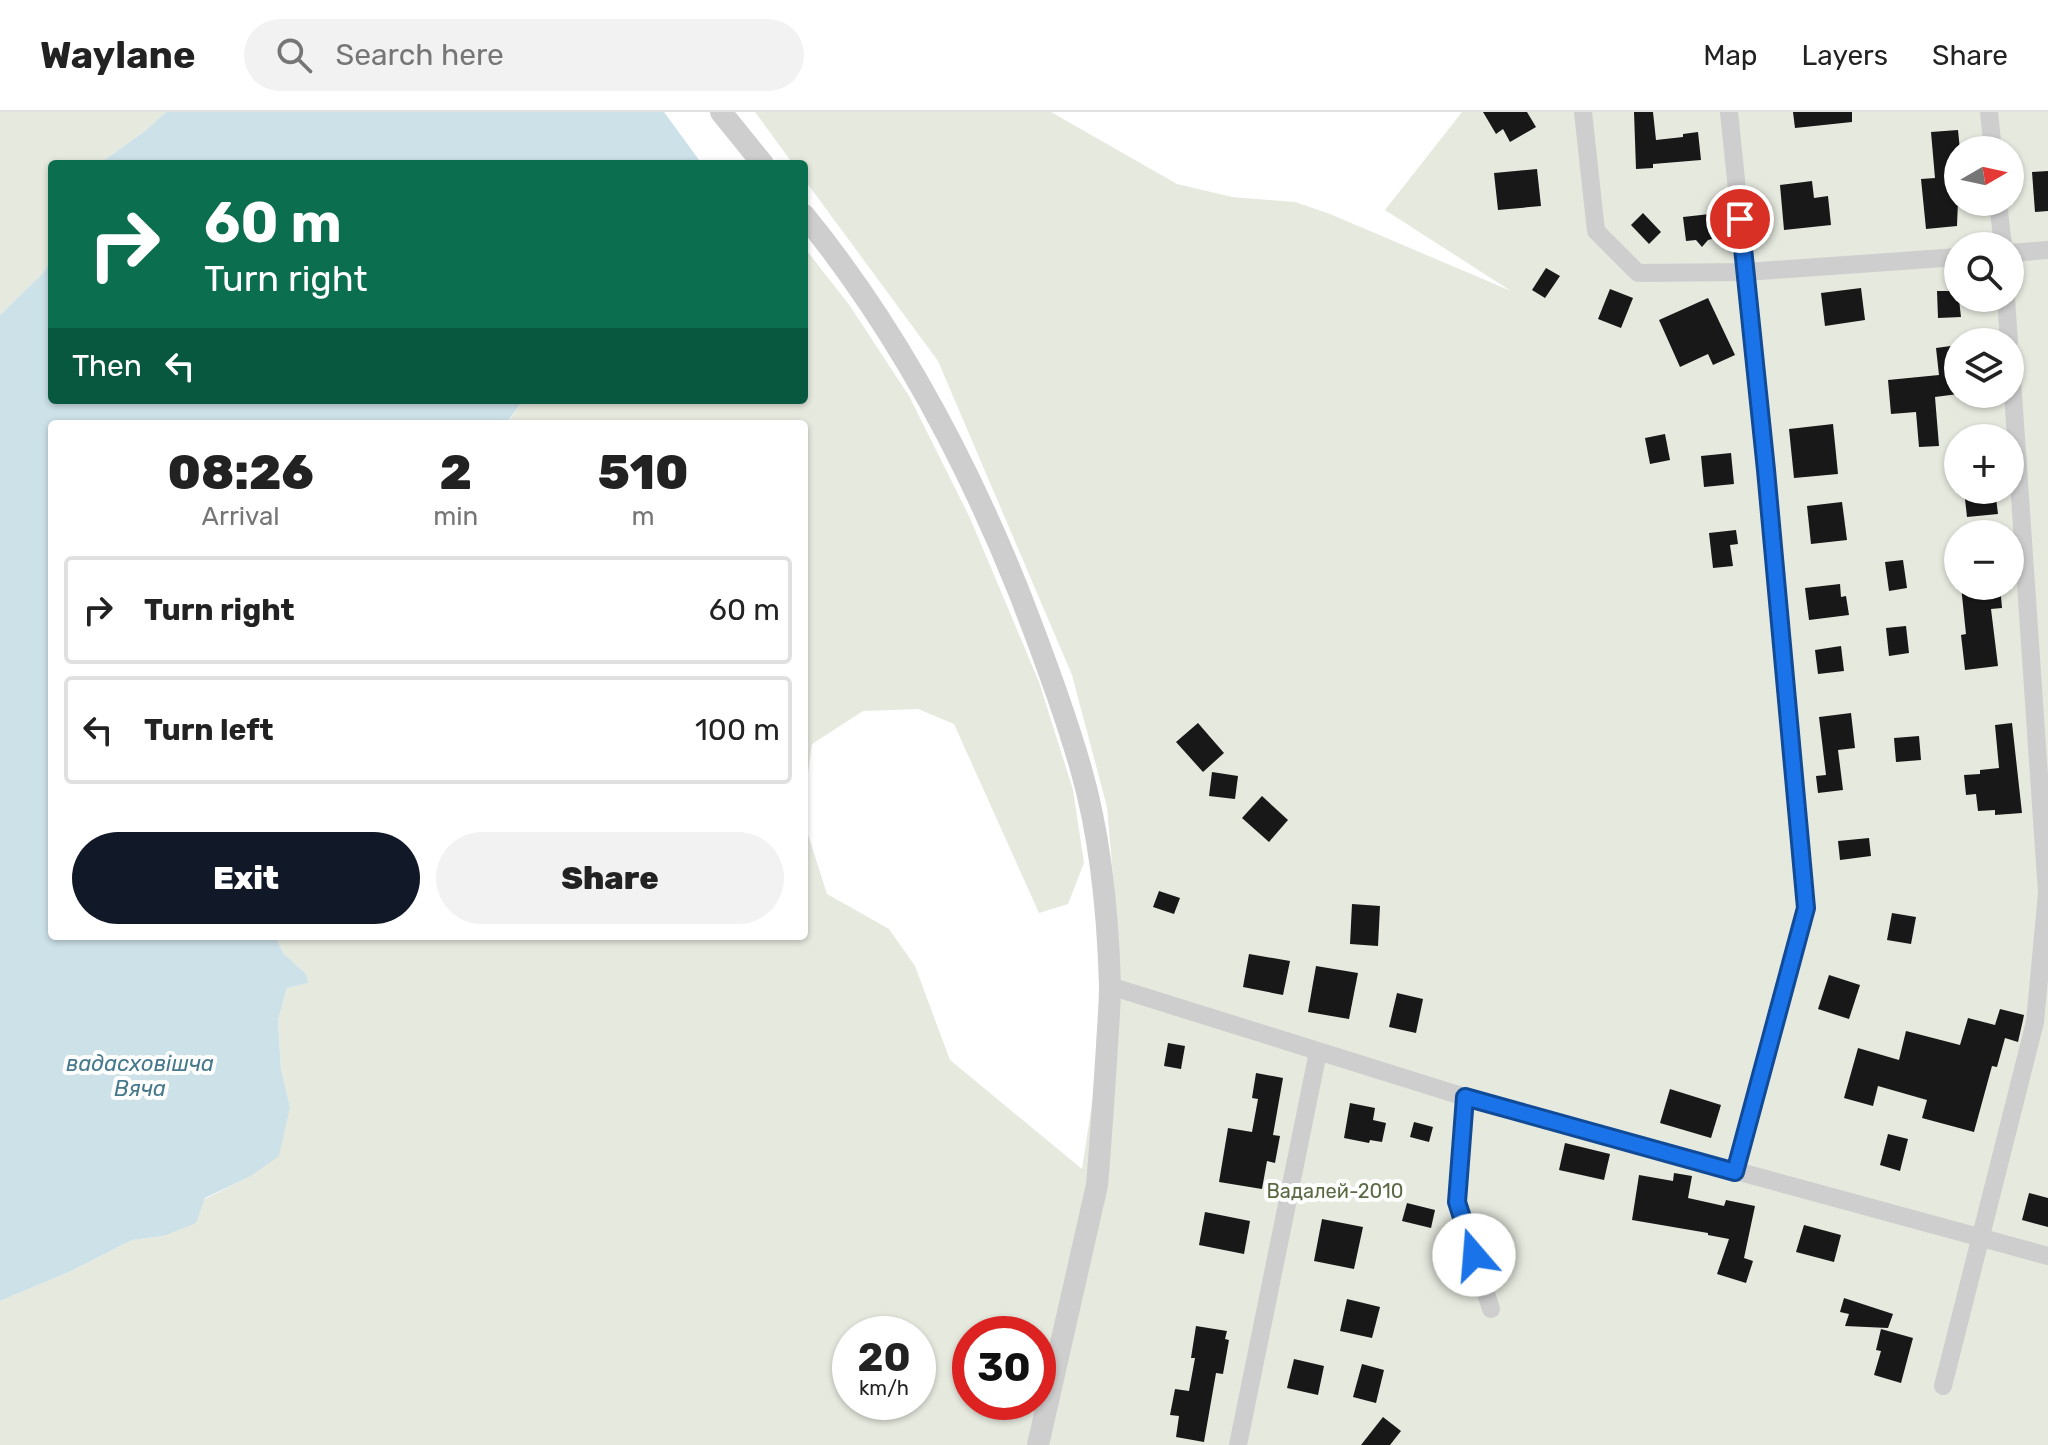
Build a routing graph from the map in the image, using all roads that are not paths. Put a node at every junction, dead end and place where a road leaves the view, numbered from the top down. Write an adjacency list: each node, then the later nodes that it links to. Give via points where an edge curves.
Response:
1 (721, 112): 6 (street)
2 (1583, 112): 11 (street, via 1596,231 1638,273)
3 (1729, 112): 11 (street)
4 (1989, 112): 5 (street)
5 (1992, 136)
6 (760, 160)
7 (808, 220): 13 (street, via 922,385 998,542 1054,681 1082,773 1097,852)
8 (2048, 250): 9 (street)
9 (2024, 252)
10 (1944, 258): 11 (street)
11 (1746, 272): 16 (street, via 1806,908)
12 (2014, 408): 17 (street, via 2047,893 2035,1022)
13 (1110, 986): 14 (street); 22 (street, via 1097,1185)
14 (1318, 1052): 15 (street); 21 (street)
15 (1465, 1097): 16 (street); 19 (street, via 1457,1202)
16 (1735, 1172): 17 (street)
17 (1979, 1237): 18 (street); 20 (street)
18 (2048, 1256)
19 (1491, 1309)
20 (1943, 1386)
21 (1243, 1443)
22 (1038, 1445)

